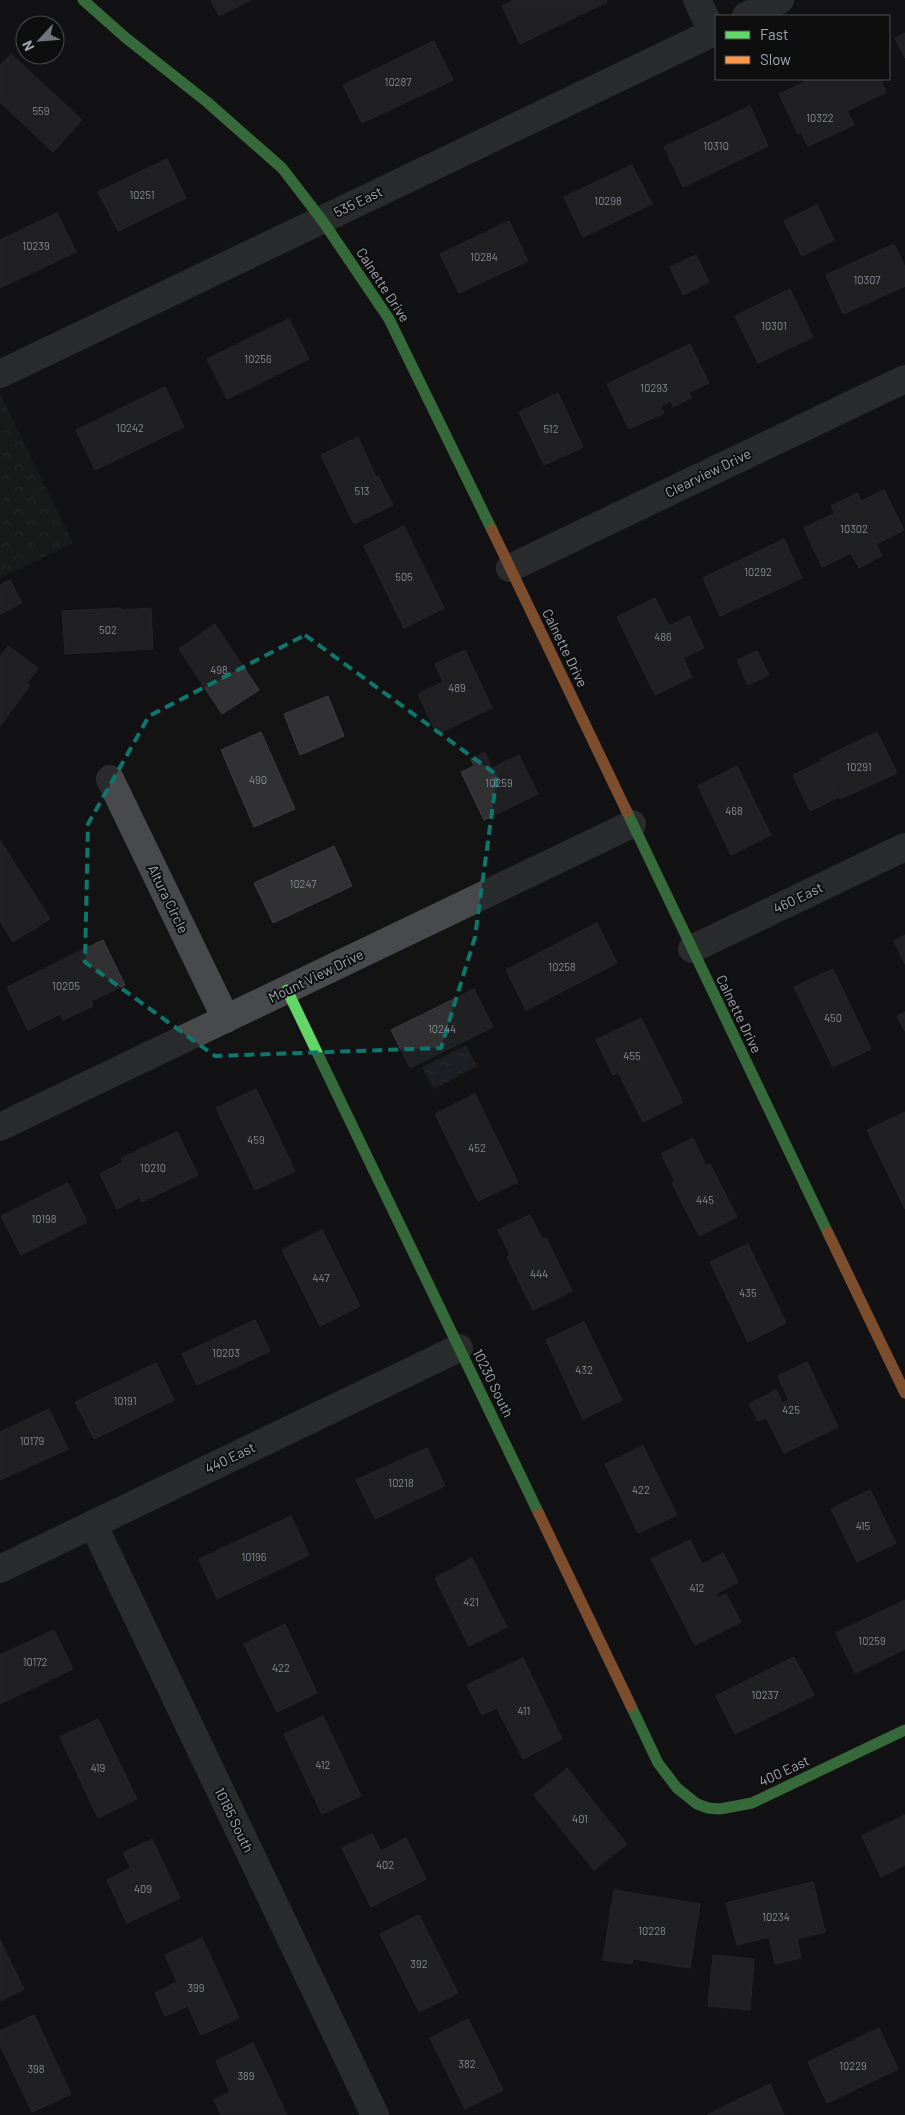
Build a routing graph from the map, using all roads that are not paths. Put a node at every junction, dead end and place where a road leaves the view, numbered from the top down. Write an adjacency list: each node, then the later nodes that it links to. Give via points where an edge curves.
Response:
1 (83, 0): 6 (street, Calnette Drive, via 282,168)
2 (697, 0): 5 (street)
3 (780, 0): 4 (street)
4 (748, 15)
5 (714, 32): 6 (street, 535 East)
6 (322, 220): 7 (street, 535 East); 9 (street, Calnette Drive, via 389,319)
7 (0, 374)
8 (905, 379): 9 (street, Clearview Drive)
9 (510, 568): 11 (street, Calnette Drive)
10 (110, 779): 15 (street, Altura Circle)
11 (632, 824): 13 (street, Calnette Drive); 14 (street, Mount View Drive)
12 (905, 847): 13 (street, 460 East)
13 (692, 949): 18 (street, Calnette Drive)
14 (287, 990): 15 (street, Mount View Drive); 17 (street, 10230 South)
15 (226, 1019): 16 (street, Mount View Drive)
16 (0, 1127)
17 (459, 1348): 19 (street, 440 East); 22 (street, 10230 South, via 658,1763)
18 (905, 1394)
19 (93, 1524): 20 (street, 440 East); 23 (street, 10185 South)
20 (0, 1569)
21 (905, 1730): 22 (street, 400 East, via 737,1808 704,1807)
22 (675, 1788)
23 (375, 2115)

